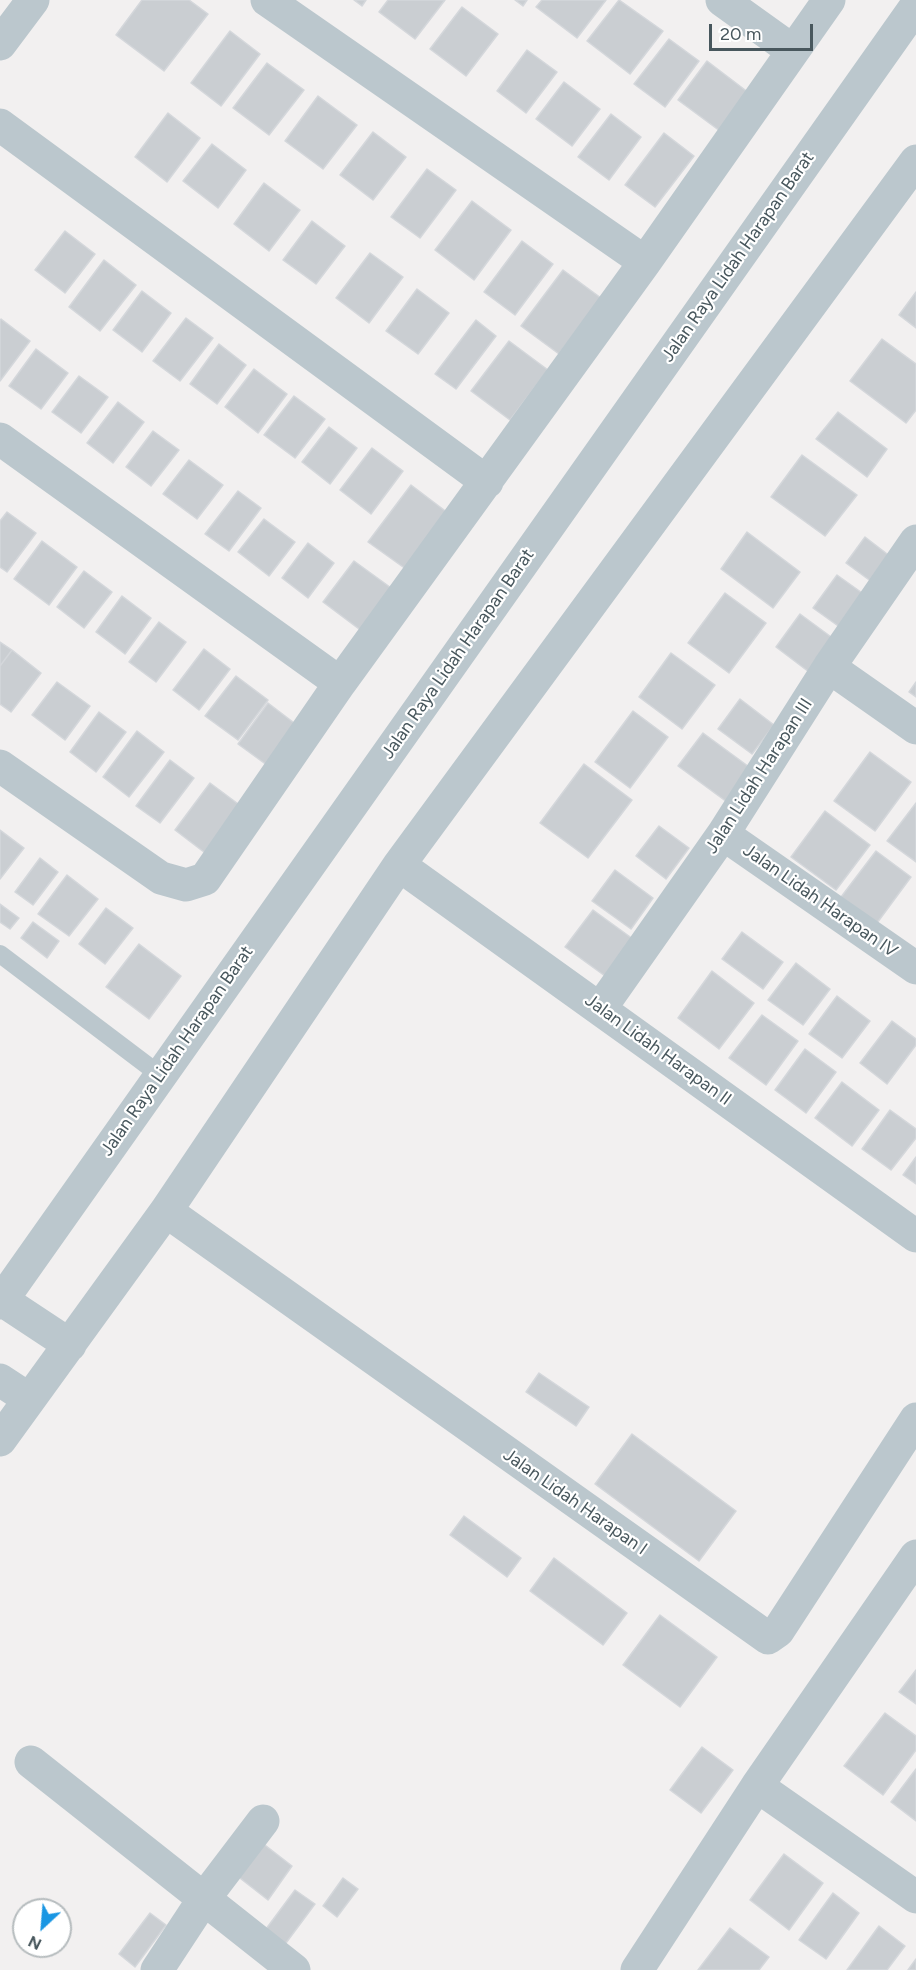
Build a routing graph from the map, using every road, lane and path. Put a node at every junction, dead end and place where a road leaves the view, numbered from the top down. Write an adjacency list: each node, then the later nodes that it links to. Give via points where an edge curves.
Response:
1 (33, 0): 6 (street)
2 (267, 0): 10 (street)
3 (722, 0): 7 (street)
4 (829, 0): 7 (street)
5 (916, 6): 23 (street, Jalan Raya Lidah Harapan Barat)
6 (0, 44)
7 (793, 51): 10 (street)
8 (0, 125): 12 (street)
9 (916, 161): 19 (street)
10 (645, 262): 12 (street)
11 (0, 439): 15 (street)
12 (487, 482): 15 (street)
13 (916, 541): 14 (street, Jalan Lidah Harapan III)
14 (829, 667): 16 (street); 18 (street, Jalan Lidah Harapan III)
15 (340, 683): 17 (street, via 205,879 186,885 161,878)
16 (916, 728)
17 (0, 766)
18 (723, 834): 21 (street, Jalan Lidah Harapan IV); 22 (street, Jalan Lidah Harapan III)
19 (399, 865): 22 (street, Jalan Lidah Harapan II); 24 (street)
20 (0, 954): 23 (lane)
21 (916, 968)
22 (600, 1009): 25 (street, Jalan Lidah Harapan II)
23 (160, 1076): 26 (street, Jalan Raya Lidah Harapan Barat)
24 (166, 1211): 27 (street); 30 (street, Jalan Lidah Harapan I, via 768,1638 778,1631)
25 (916, 1236)
26 (1, 1301): 27 (street)
27 (70, 1345): 29 (street)
28 (0, 1380): 29 (street)
29 (29, 1399): 31 (street)
30 (916, 1419)
31 (0, 1440)
32 (913, 1565): 34 (street)
33 (31, 1762): 37 (street)
34 (757, 1786): 36 (street); 40 (street)
35 (263, 1821): 37 (street)
36 (916, 1898)
37 (203, 1900): 38 (street); 39 (street)
38 (157, 1970)
39 (294, 1970)
40 (637, 1970)

